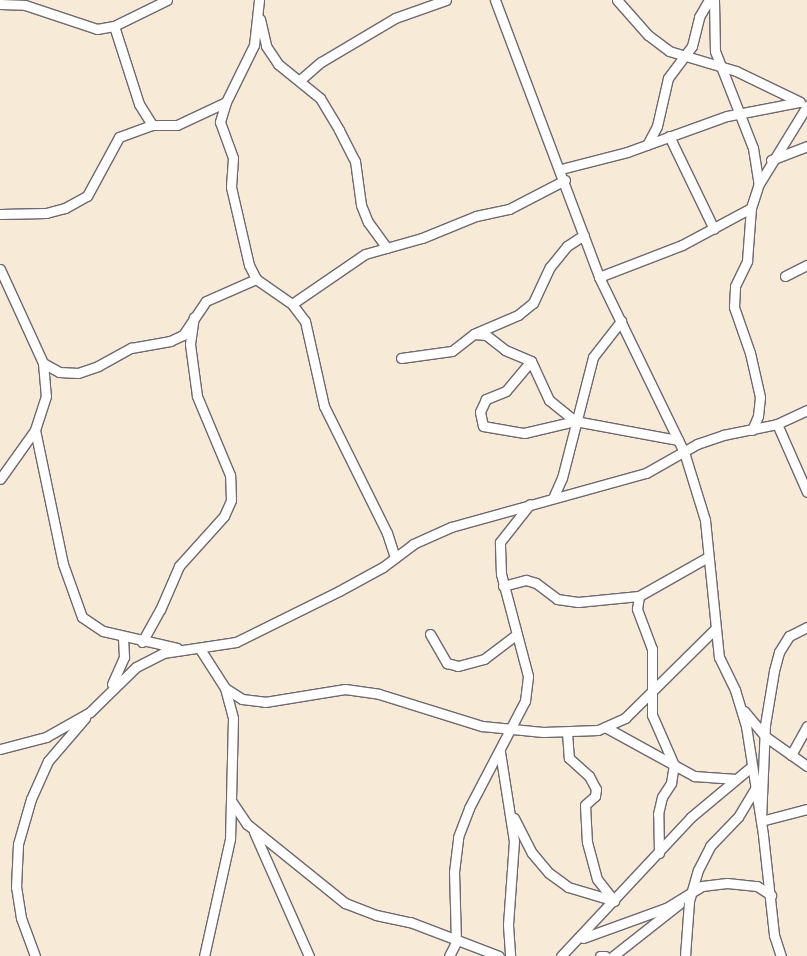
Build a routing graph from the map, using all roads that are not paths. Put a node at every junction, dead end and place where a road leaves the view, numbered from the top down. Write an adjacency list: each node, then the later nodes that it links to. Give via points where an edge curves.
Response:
1 (167, 0): 10 (street)
2 (259, 0): 9 (street)
3 (446, 0): 13 (street, via 395,18 321,62)
4 (495, 0): 22 (street)
5 (617, 0): 11 (street, via 648,35 669,51)
6 (709, 0): 11 (street)
7 (714, 0): 12 (street, via 715,51)
8 (0, 4): 10 (street, via 25,5 97,29)
9 (259, 14): 13 (street, via 266,46 278,64); 14 (street, via 254,45)
10 (114, 26): 17 (street, via 139,104)
11 (686, 56): 12 (street); 19 (street, via 668,78 657,126)
12 (719, 66): 15 (street, via 764,83); 16 (street)
13 (300, 80): 29 (street, via 320,98 339,130 355,161 361,205 368,222)
14 (226, 102): 17 (street, via 177,125); 34 (street, via 220,122 232,158 232,187 249,265)
15 (805, 105): 16 (street); 21 (street)
16 (740, 113): 18 (street); 24 (street, via 753,148)
17 (152, 124): 26 (street, via 120,137 87,196 46,213)
18 (669, 136): 19 (street); 27 (street)
19 (647, 145): 22 (street)
20 (807, 146): 21 (street)
21 (771, 160): 24 (street)
22 (561, 169): 23 (street)
23 (565, 180): 28 (street); 29 (street, via 509,209 476,216)
24 (759, 184): 25 (street)
25 (751, 208): 27 (street); 46 (street, via 747,261 735,286 734,308 750,353 760,397 758,416)
26 (0, 214)
27 (714, 230): 33 (street)
28 (584, 235): 33 (street); 38 (street, via 567,246 550,267 533,303 518,315)
29 (387, 248): 35 (street, via 342,267)
30 (807, 265): 32 (street)
31 (0, 269): 41 (street)
32 (785, 276)
33 (599, 277): 37 (street)
34 (256, 279): 35 (street); 36 (street, via 206,301)
35 (292, 304): 54 (street, via 305,321 324,406 387,533)
36 (194, 316): 41 (street, via 183,335 170,342 131,348 91,368 59,372); 62 (street, via 190,344 197,396 230,475 231,500 224,516 179,566 160,610)
37 (620, 321): 43 (street, via 593,357); 47 (street)
38 (474, 334): 39 (street, via 452,351); 40 (street, via 486,335 506,350)
39 (401, 358)
40 (531, 361): 43 (street, via 549,400); 43 (street, via 506,391 486,399 480,412 483,426 524,433)
41 (42, 363): 45 (street, via 46,396)
42 (807, 410): 44 (street)
43 (575, 421): 47 (street); 51 (street, via 562,478)
44 (777, 424): 46 (street); 50 (street)
45 (35, 430): 49 (street); 61 (street, via 39,464 73,596 82,617 103,631)
46 (752, 430): 48 (street, via 723,435)
47 (678, 440): 48 (street)
48 (684, 452): 51 (street, via 646,473); 53 (street, via 705,520)
49 (0, 480)
50 (807, 492)
51 (554, 498): 52 (street)
52 (530, 504): 54 (street, via 451,527 414,544); 55 (street, via 500,542)
53 (708, 557): 56 (street); 58 (street)
54 (395, 558): 64 (street, via 236,642)
55 (503, 586): 56 (street, via 526,580 536,582 557,599 578,602); 60 (street)
56 (639, 596): 67 (street, via 639,624 652,649 654,667)
57 (807, 627): 74 (street, via 789,636 779,652)
58 (715, 629): 67 (street); 68 (street, via 719,657)
59 (430, 634): 60 (street, via 447,663 458,666 484,659)
60 (517, 634): 72 (street, via 528,676 525,701)
61 (123, 637): 62 (street); 66 (street, via 124,657)
62 (142, 642): 63 (street)
63 (187, 649): 64 (street); 66 (street, via 163,652 136,667)
64 (200, 649): 65 (street)
65 (225, 688): 72 (street, via 242,699 265,702 345,689 379,694 447,717); 83 (street, via 233,718)
66 (109, 690): 69 (street)
67 (650, 690): 71 (street, via 625,718); 78 (street, via 652,715)
68 (740, 706): 74 (street); 80 (street)
69 (90, 712): 75 (street, via 46,737); 95 (street, via 48,761 31,799 18,844 17,895 21,918)
70 (807, 726): 77 (street)
71 (605, 727): 73 (street); 78 (street, via 628,742 649,748)
72 (512, 729): 73 (street); 76 (street)
73 (567, 732): 91 (street, via 569,758 589,776 596,789 595,796 585,806 587,842 597,879)
74 (766, 737): 77 (street); 86 (street)
75 (0, 749)
76 (500, 752): 85 (street, via 502,786); 93 (street, via 469,808 458,837 454,872)
77 (791, 755): 79 (street)
78 (674, 765): 81 (street, via 694,776); 88 (street, via 671,783 662,797 658,814)
79 (807, 766)
80 (751, 767): 81 (street); 82 (street)
81 (736, 779): 88 (street, via 691,818)
82 (755, 789): 86 (street); 89 (street, via 738,817 710,846)
83 (232, 802): 87 (street); 94 (street, via 230,840)
84 (807, 809): 86 (street)
85 (512, 815): 91 (street, via 532,853 549,873 568,887); 100 (street)
86 (761, 821): 90 (street)
87 (253, 829): 93 (street, via 345,903 376,916 410,922); 97 (street)
88 (659, 853): 91 (street)
89 (692, 892): 90 (street, via 702,886 727,883 756,886); 92 (street, via 666,908); 104 (street, via 640,938); 105 (street)
90 (771, 895): 106 (street, via 774,935)
91 (614, 901): 92 (street)
92 (580, 939): 101 (street)
93 (456, 942): 98 (street); 99 (street)
94 (204, 952): 96 (street)
95 (35, 956)
96 (199, 956)
97 (309, 956)
98 (449, 956)
99 (499, 956)
100 (510, 956)
101 (562, 956)
102 (600, 956): 103 (street)
103 (605, 956)
104 (613, 956)
105 (685, 956)
106 (781, 956)

